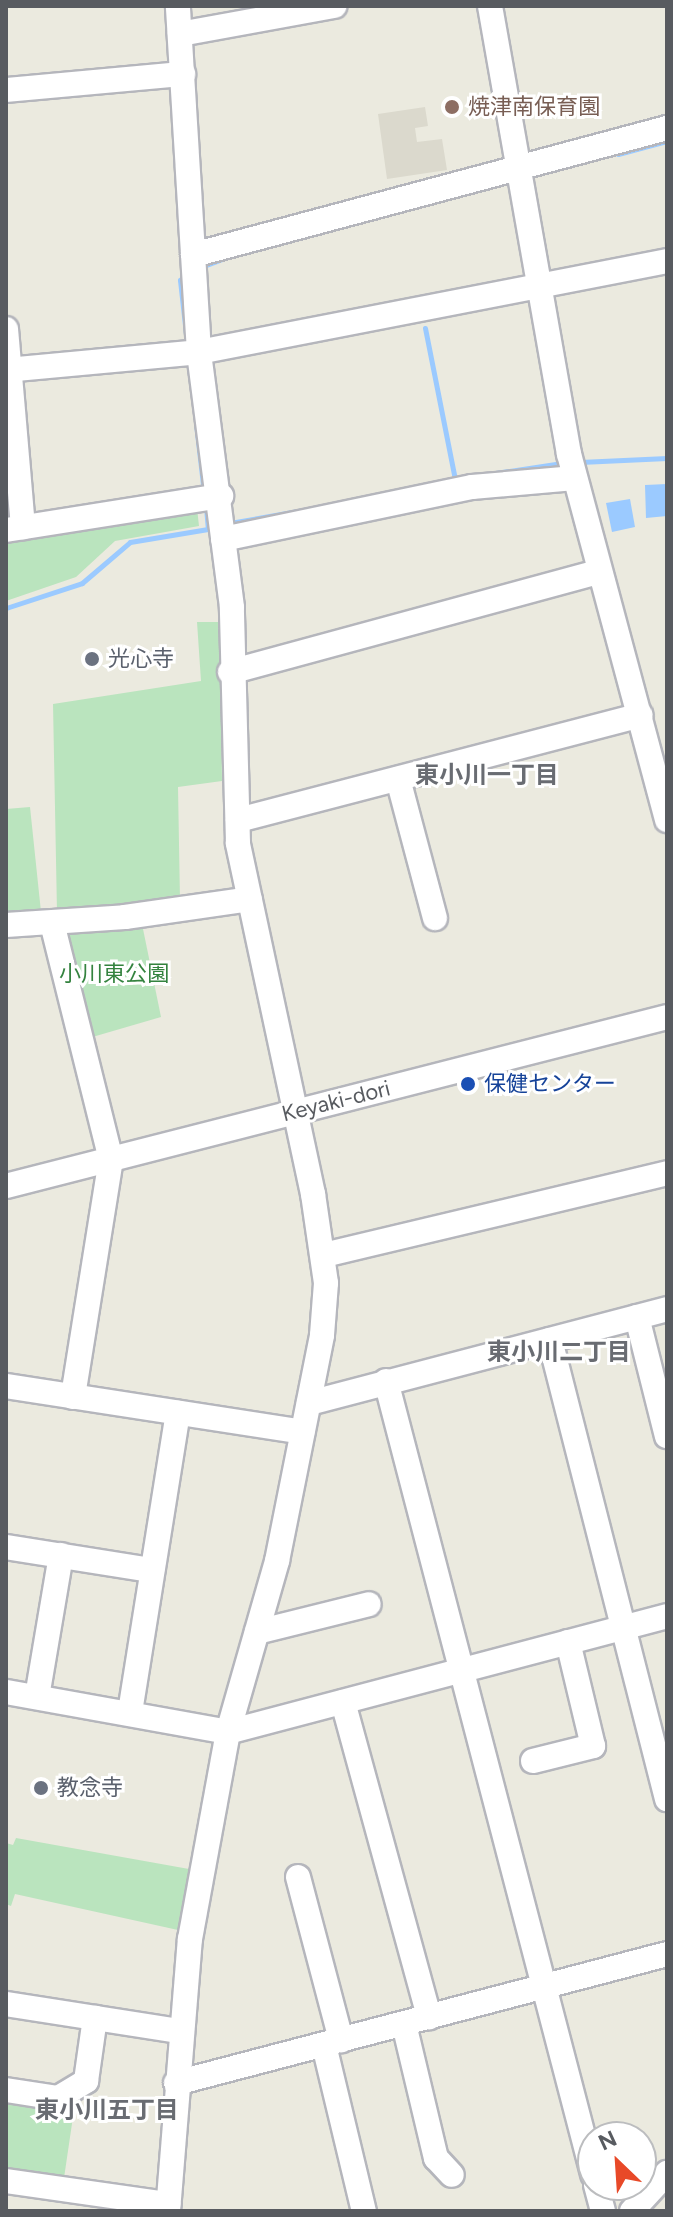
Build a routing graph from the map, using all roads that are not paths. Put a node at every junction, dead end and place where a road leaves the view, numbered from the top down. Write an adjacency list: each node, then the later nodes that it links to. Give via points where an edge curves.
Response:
1 (178, 6): 4 (street)
2 (334, 6): 4 (street)
3 (490, 6): 8 (street)
4 (180, 34): 5 (street)
5 (183, 74): 6 (street); 9 (street)
6 (6, 90)
7 (667, 128): 8 (street)
8 (518, 166): 9 (street); 11 (street)
9 (193, 255): 13 (street)
10 (667, 261): 11 (street)
11 (541, 284): 13 (street); 15 (street)
12 (6, 329): 14 (street)
13 (199, 352): 14 (street); 16 (street)
14 (8, 370): 17 (street)
15 (575, 478): 18 (street, via 472,487); 19 (street)
16 (221, 496): 17 (street); 18 (street)
17 (14, 529)
18 (223, 539): 20 (street, via 232,607)
19 (599, 572): 20 (street); 21 (street)
20 (230, 672): 24 (street)
21 (641, 715): 22 (street); 23 (street)
22 (661, 772): 25 (street)
23 (398, 779): 24 (street); 27 (street)
24 (238, 820): 26 (street)
25 (667, 820)
26 (250, 899): 28 (street); 31 (street)
27 (435, 918)
28 (52, 923): 29 (street); 32 (street)
29 (6, 925)
30 (667, 1017): 31 (street, Keyaki-dori)
31 (296, 1111): 32 (street, Keyaki-dori); 35 (street)
32 (111, 1159): 34 (street, Keyaki-dori); 41 (street)
33 (667, 1173): 35 (street)
34 (6, 1186)
35 (324, 1255): 42 (street, via 322,1335)
36 (667, 1309): 37 (street)
37 (637, 1317): 38 (street); 45 (street)
38 (550, 1340): 39 (street); 51 (street)
39 (386, 1381): 42 (street); 54 (street)
40 (6, 1386): 41 (street)
41 (73, 1397): 43 (street)
42 (309, 1403): 44 (street)
43 (178, 1413): 44 (street); 48 (street)
44 (302, 1432): 52 (street)
45 (667, 1436)
46 (7, 1553): 47 (street)
47 (61, 1555): 48 (street); 56 (street)
48 (152, 1570): 58 (street)
49 (369, 1604): 52 (street)
50 (667, 1616): 51 (street)
51 (621, 1628): 53 (street); 61 (street)
52 (257, 1632): 59 (street)
53 (568, 1642): 54 (street); 60 (street, via 593,1746)
54 (461, 1671): 57 (street); 64 (street)
55 (6, 1692): 56 (street)
56 (37, 1697): 58 (street)
57 (343, 1702): 59 (street); 66 (street)
58 (130, 1712): 59 (street)
59 (228, 1732): 69 (street)
60 (533, 1761)
61 (667, 1799)
62 (298, 1877): 70 (street)
63 (667, 1954): 64 (street)
64 (542, 1986): 66 (street); 73 (street)
65 (6, 2004): 67 (street)
66 (429, 2017): 68 (street)
67 (95, 2018): 69 (street); 72 (street, via 86,2081 58,2098)
68 (404, 2024): 70 (street); 75 (street, via 436,2158)
69 (179, 2031): 71 (street)
70 (333, 2043): 71 (street); 81 (street)
71 (176, 2083): 79 (street)
72 (6, 2090)
73 (579, 2121)
74 (667, 2173): 80 (street)
75 (452, 2175)
76 (6, 2181): 77 (street)
77 (59, 2200): 79 (street)
78 (667, 2201): 80 (street)
79 (168, 2208)
80 (632, 2210)
81 (364, 2211)

